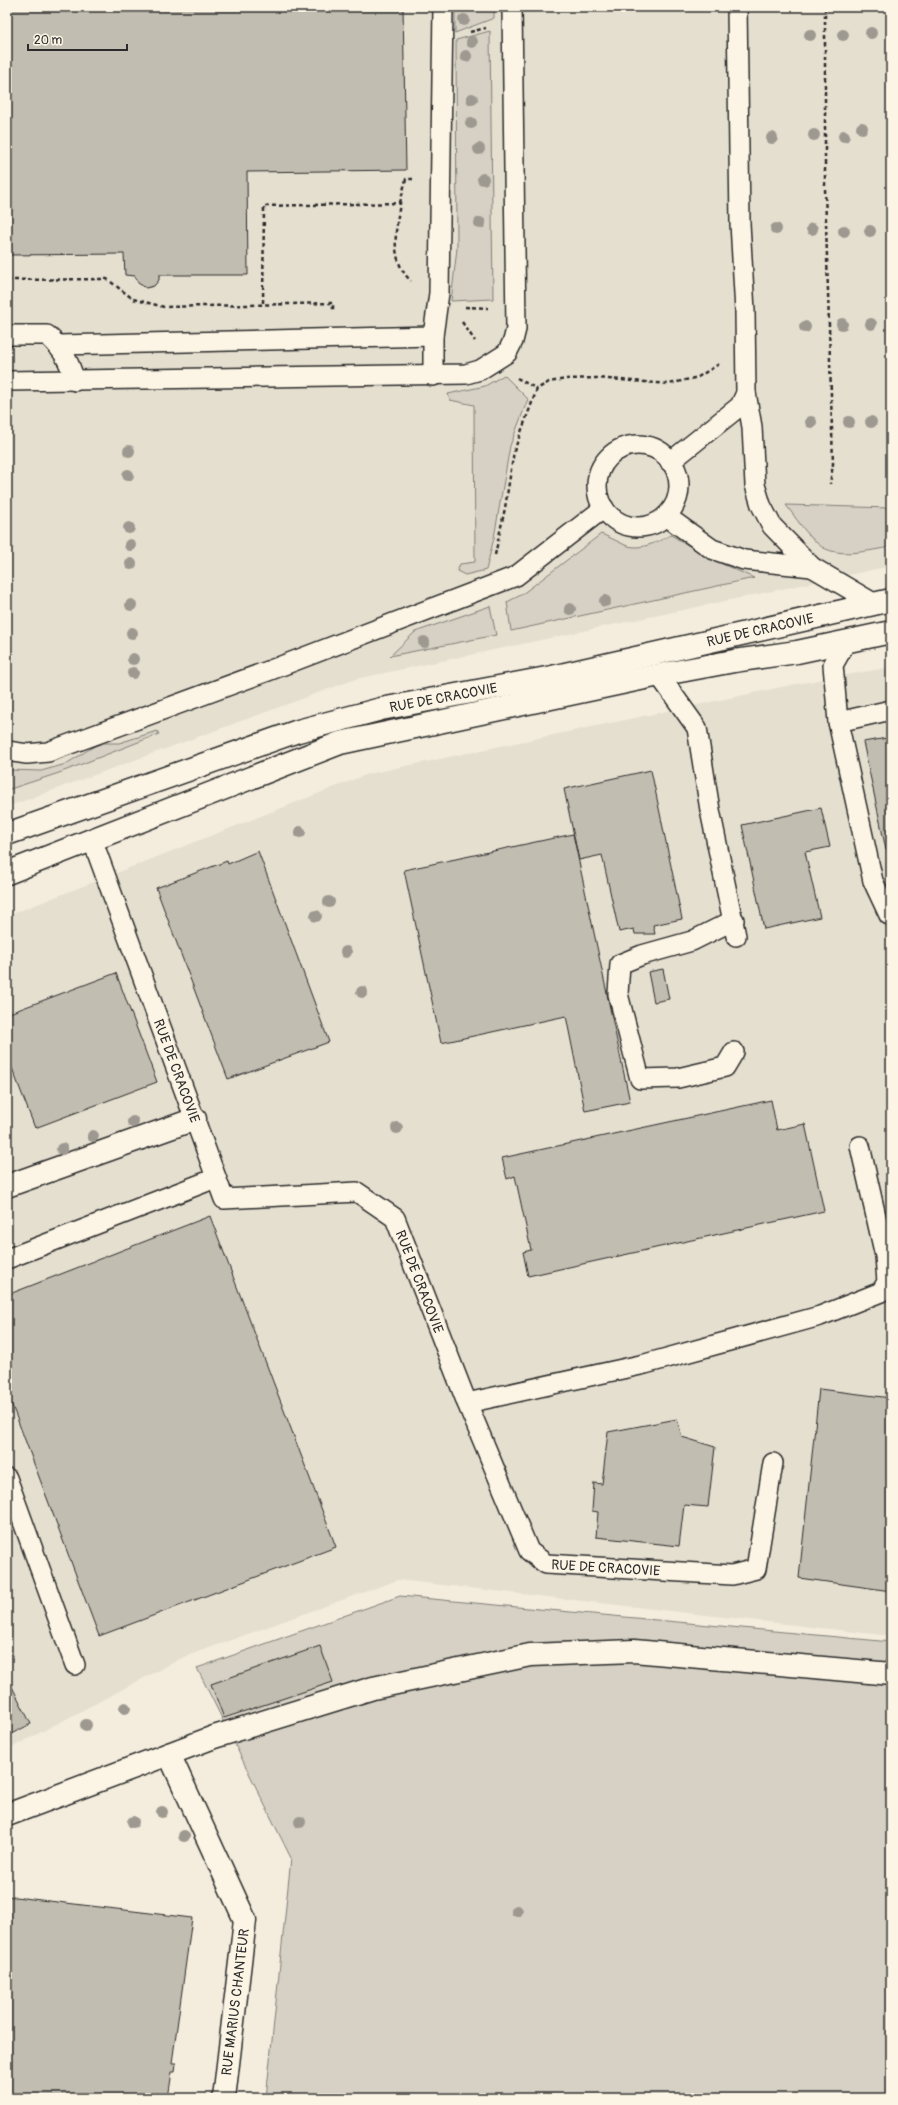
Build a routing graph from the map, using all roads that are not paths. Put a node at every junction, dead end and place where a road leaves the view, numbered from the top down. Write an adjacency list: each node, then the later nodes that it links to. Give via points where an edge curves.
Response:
1 (443, 7): 5 (lane, via 440,285)
2 (737, 7): 10 (lane)
3 (512, 16): 7 (lane, via 516,329 506,353 480,370 466,374)
4 (7, 335): 6 (lane, via 47,335)
5 (433, 336): 6 (lane); 7 (lane)
6 (59, 345): 8 (lane, via 68,358)
7 (433, 376): 8 (lane)
8 (75, 380): 9 (lane)
9 (7, 381)
10 (746, 393): 11 (lane, via 740,406); 14 (lane, via 752,427 755,485 761,505 772,526)
11 (670, 462): 12 (lane, via 662,453 649,447 622,448 601,468 597,482 598,496); 13 (lane, via 678,476 679,491 674,505)
12 (604, 508): 13 (lane, via 613,519 626,525 640,527 654,524); 21 (lane, via 516,576 48,752 27,754)
13 (666, 516): 14 (lane, via 712,549 744,560 784,562)
14 (812, 567): 15 (lane)
15 (883, 602): 22 (main road, RUE DE CRACOVIE, via 552,677 381,709 298,731)
16 (891, 632): 17 (main road, RUE DE CRACOVIE)
17 (846, 642): 18 (main road, RUE DE CRACOVIE); 20 (lane, via 833,665)
18 (659, 675): 23 (main road, RUE DE CRACOVIE, via 340,743); 26 (lane, via 697,728 710,810 735,928 642,955 620,964 618,994 640,1079 678,1078 726,1067)
19 (891, 710): 20 (lane)
20 (838, 722): 25 (lane, via 873,881)
21 (7, 751)
22 (7, 834)
23 (92, 839): 24 (main road, RUE DE CRACOVIE); 27 (lane, RUE DE CRACOVIE)
24 (7, 873)
25 (889, 915)
26 (734, 1052)
27 (195, 1119): 29 (lane, RUE DE CRACOVIE); 30 (main road)
28 (860, 1146): 32 (lane, via 885,1256 887,1282 881,1292 820,1316 645,1364)
29 (216, 1178): 31 (lane); 32 (lane, RUE DE CRACOVIE, via 224,1199 357,1192 395,1218)
30 (7, 1186)
31 (7, 1259)
32 (467, 1403): 33 (lane, RUE DE CRACOVIE, via 529,1551 546,1564 732,1575 756,1569)
33 (773, 1463)
34 (7, 1478): 35 (lane)
35 (75, 1664)
36 (891, 1674): 37 (main road, via 634,1651 530,1655 373,1688 214,1737)
37 (170, 1754): 38 (main road); 39 (main road, RUE MARIUS CHANTEUR, via 245,1920)
38 (7, 1815)
39 (224, 2098)

